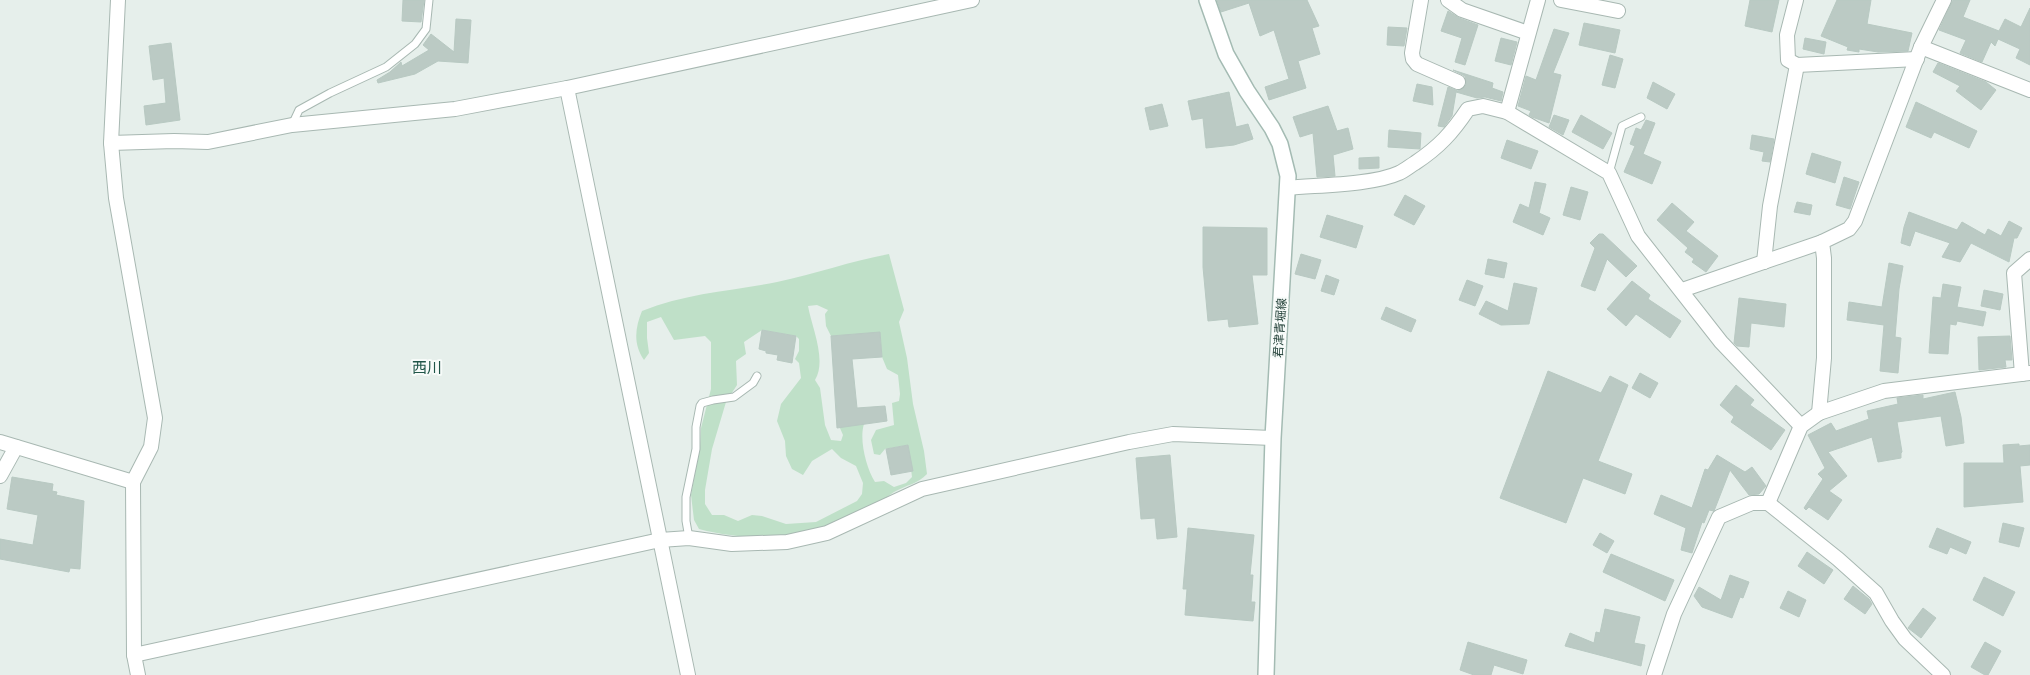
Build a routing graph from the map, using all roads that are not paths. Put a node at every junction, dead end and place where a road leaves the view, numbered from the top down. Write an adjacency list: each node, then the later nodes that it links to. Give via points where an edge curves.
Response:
1 (118, 0): 21 (street)
2 (429, 0): 20 (lane, via 426,28 415,44 386,67 299,110)
3 (972, 0): 16 (street)
4 (1207, 0): 23 (main road, 君津青堀線, via 1226,54 1280,144)
5 (1421, 0): 15 (street, via 1413,59 1417,64)
6 (1448, 0): 12 (street, via 1462,10)
7 (1538, 0): 12 (street)
8 (1561, 0): 11 (street)
9 (1796, 0): 14 (street, via 1787,35 1788,60)
10 (1944, 0): 13 (street)
11 (1618, 11)
12 (1528, 33): 18 (street)
13 (1919, 53): 14 (street); 17 (street); 24 (street, via 1855,221 1849,229)
14 (1797, 65): 26 (street, via 1770,206)
15 (1458, 82)
16 (567, 88): 20 (street, via 454,109); 39 (street)
17 (2030, 90)
18 (1507, 112): 22 (street); 23 (street, via 1483,106 1468,108 1444,142 1399,174 1372,180)
19 (1641, 117): 22 (lane, via 1622,126)
20 (292, 125): 21 (street, via 208,142)
21 (111, 144): 36 (street, via 116,198 155,418 151,447)
22 (1608, 173): 27 (street, via 1638,236)
23 (1288, 188): 32 (main road, 君津青堀線)
24 (1822, 242): 26 (street); 30 (street, via 1824,358)
25 (2030, 259): 28 (street, via 2014,273)
26 (1764, 262): 27 (street)
27 (1682, 290): 31 (street, via 1721,342)
28 (2026, 373): 30 (street, via 1884,391)
29 (757, 376): 38 (lane, via 734,397 700,406 696,449 686,497)
30 (1820, 414): 31 (street)
31 (1802, 426): 37 (street)
32 (1273, 438): 38 (street, via 1173,434 922,489 827,533 787,542 732,544); 43 (main road, 君津青堀線)
33 (0, 442): 34 (street)
34 (16, 447): 35 (street); 36 (street)
35 (0, 476)
36 (133, 482): 40 (street)
37 (1768, 503): 44 (street, via 1752,503 1720,517 1674,614); 45 (street, via 1876,593 1904,638)
38 (689, 538): 39 (street)
39 (660, 540): 40 (street); 42 (street)
40 (134, 655): 41 (street)
41 (138, 675)
42 (688, 675)
43 (1266, 675)
44 (1654, 675)
45 (1942, 675)

